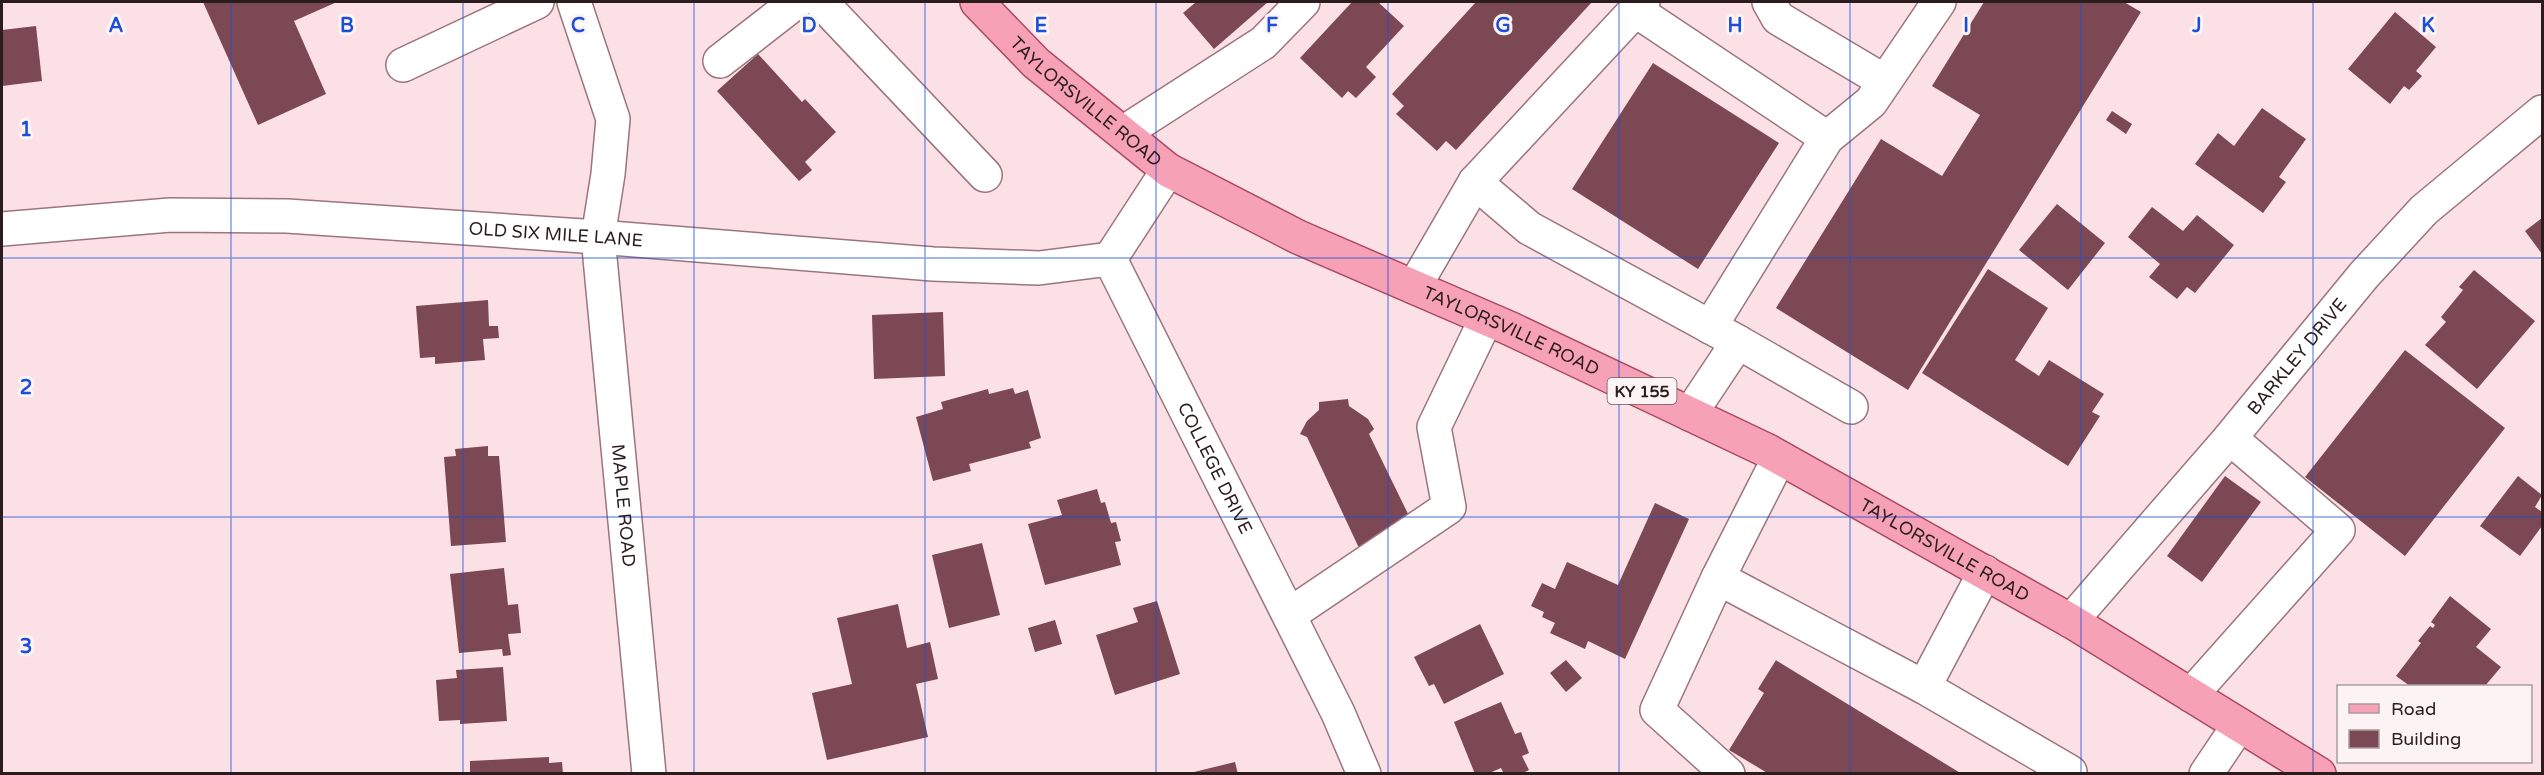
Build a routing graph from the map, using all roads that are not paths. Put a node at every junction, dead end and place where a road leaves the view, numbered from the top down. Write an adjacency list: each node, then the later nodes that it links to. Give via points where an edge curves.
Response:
1 (537, 2): 11 (street)
2 (574, 2): 20 (street, MAPLE ROAD, via 613,119)
3 (796, 2): 10 (street)
4 (821, 2): 17 (street)
5 (977, 2): 14 (main road, TAYLORSVILLE ROAD / KY 155, via 1036,63)
6 (1302, 2): 14 (street, via 1263,43)
7 (1769, 2): 12 (street, via 1778,18)
8 (1938, 2): 12 (street)
9 (1639, 6): 15 (street); 18 (street)
10 (720, 61)
11 (403, 65)
12 (1884, 81): 15 (street, via 1871,102)
13 (2542, 112): 27 (street, BARKLEY DRIVE, via 2424,210 2364,275)
14 (1123, 133): 16 (main road, TAYLORSVILLE ROAD / KY 155)
15 (1827, 138): 24 (street)
16 (1168, 170): 21 (street); 22 (main road, TAYLORSVILLE ROAD / KY 155, via 1298,237)
17 (985, 175)
18 (1475, 182): 22 (street); 24 (street, via 1529,228)
19 (2, 229): 20 (street, OLD SIX MILE LANE, via 170,215 264,216)
20 (598, 237): 21 (street, OLD SIX MILE LANE, via 933,264 1039,268); 38 (street, MAPLE ROAD)
21 (1110, 259): 31 (street, COLLEGE DRIVE)
22 (1414, 287): 23 (main road, TAYLORSVILLE ROAD / KY 155)
23 (1486, 319): 26 (main road, TAYLORSVILLE ROAD / KY 155); 31 (street, via 1434,427 1449,507)
24 (1724, 334): 25 (street); 26 (street)
25 (1851, 407)
26 (1690, 414): 28 (main road, TAYLORSVILLE ROAD / KY 155)
27 (2230, 438): 32 (street, BARKLEY DRIVE); 34 (street, via 2338,530)
28 (1779, 458): 29 (main road, TAYLORSVILLE ROAD / KY 155); 30 (street)
29 (1985, 572): 32 (main road, TAYLORSVILLE ROAD / KY 155); 33 (street)
30 (1718, 578): 33 (street); 40 (street, via 1657,710)
31 (1289, 615): 39 (street, COLLEGE DRIVE)
32 (2071, 621): 34 (main road, TAYLORSVILLE ROAD / KY 155)
33 (1924, 687): 37 (street)
34 (2191, 695): 35 (main road, TAYLORSVILLE ROAD / KY 155)
35 (2240, 724): 36 (main road, TAYLORSVILLE ROAD / KY 155); 41 (street)
36 (2304, 770)
37 (2070, 772)
38 (649, 774)
39 (1364, 774)
40 (1728, 774)
41 (2206, 774)

